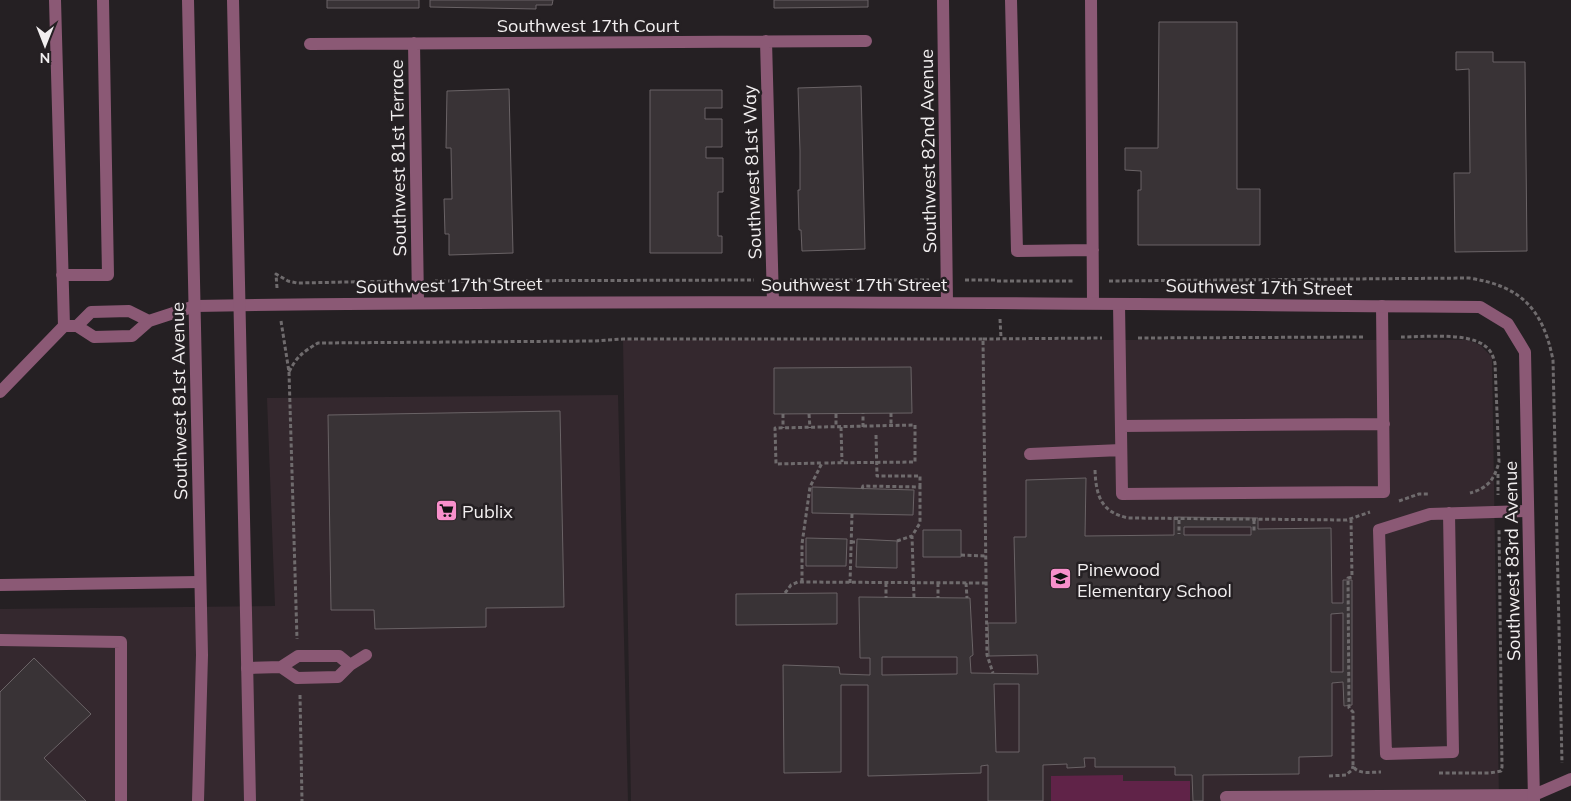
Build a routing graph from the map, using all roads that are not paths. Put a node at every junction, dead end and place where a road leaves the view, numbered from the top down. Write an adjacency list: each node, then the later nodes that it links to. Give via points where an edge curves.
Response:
1 (55, 0): 13 (street)
2 (103, 0): 13 (street, via 108,275)
3 (188, 0): 20 (street, Southwest 81st Avenue)
4 (233, 0): 19 (street)
5 (943, 0): 16 (street, Southwest 82nd Avenue)
6 (1011, 0): 12 (street, via 1017,251)
7 (1091, 0): 12 (street)
8 (766, 41): 9 (street, Southwest 17th Court); 10 (street, Southwest 17th Court); 15 (street, Southwest 81st Way)
9 (866, 41)
10 (414, 43): 11 (street, Southwest 17th Court); 14 (street, Southwest 81st Terrace)
11 (310, 44)
12 (1093, 250): 17 (street)
13 (62, 275): 24 (street)
14 (418, 302): 15 (street, Southwest 17th Street); 19 (street, Southwest 17th Street)
15 (773, 302): 16 (street, Southwest 17th Street)
16 (947, 302): 17 (street, Southwest 17th Street)
17 (1093, 303): 18 (street, Southwest 17th Street)
18 (1119, 304): 21 (street, Southwest 17th Street); 27 (street)
19 (240, 305): 20 (street, Southwest 17th Street); 38 (street)
20 (195, 306): 22 (street, Southwest 17th Street); 32 (street, Southwest 81st Avenue)
21 (1382, 306): 23 (street, Southwest 17th Street, via 1480,307); 26 (street)
22 (148, 321): 24 (street, via 129,311 91,312); 24 (street, via 132,336 94,337)
23 (1508, 324): 30 (street, Southwest 83rd Avenue, via 1525,352)
24 (71, 326): 25 (street)
25 (0, 392)
26 (1384, 424): 27 (street); 28 (street, via 1384,492 1122,494)
27 (1121, 426): 28 (street)
28 (1122, 450): 29 (street)
29 (1030, 454)
30 (1528, 511): 31 (street); 41 (street, Southwest 83rd Avenue)
31 (1450, 513): 31 (street, via 1430,514 1379,530 1386,754 1453,752)
32 (200, 582): 33 (street); 43 (street, Southwest 81st Avenue, via 202,655)
33 (0, 585)
34 (0, 640): 42 (street, via 121,642)
35 (366, 655): 36 (street)
36 (350, 665): 37 (street, via 339,656 298,656); 37 (street, via 338,677 297,678)
37 (281, 667): 38 (street)
38 (247, 668): 44 (street)
39 (1571, 779): 41 (street)
40 (1361, 798): 41 (street); 45 (street, via 1226,797)
41 (1534, 798)
42 (122, 801)
43 (198, 801)
44 (250, 801)
45 (1227, 801)

